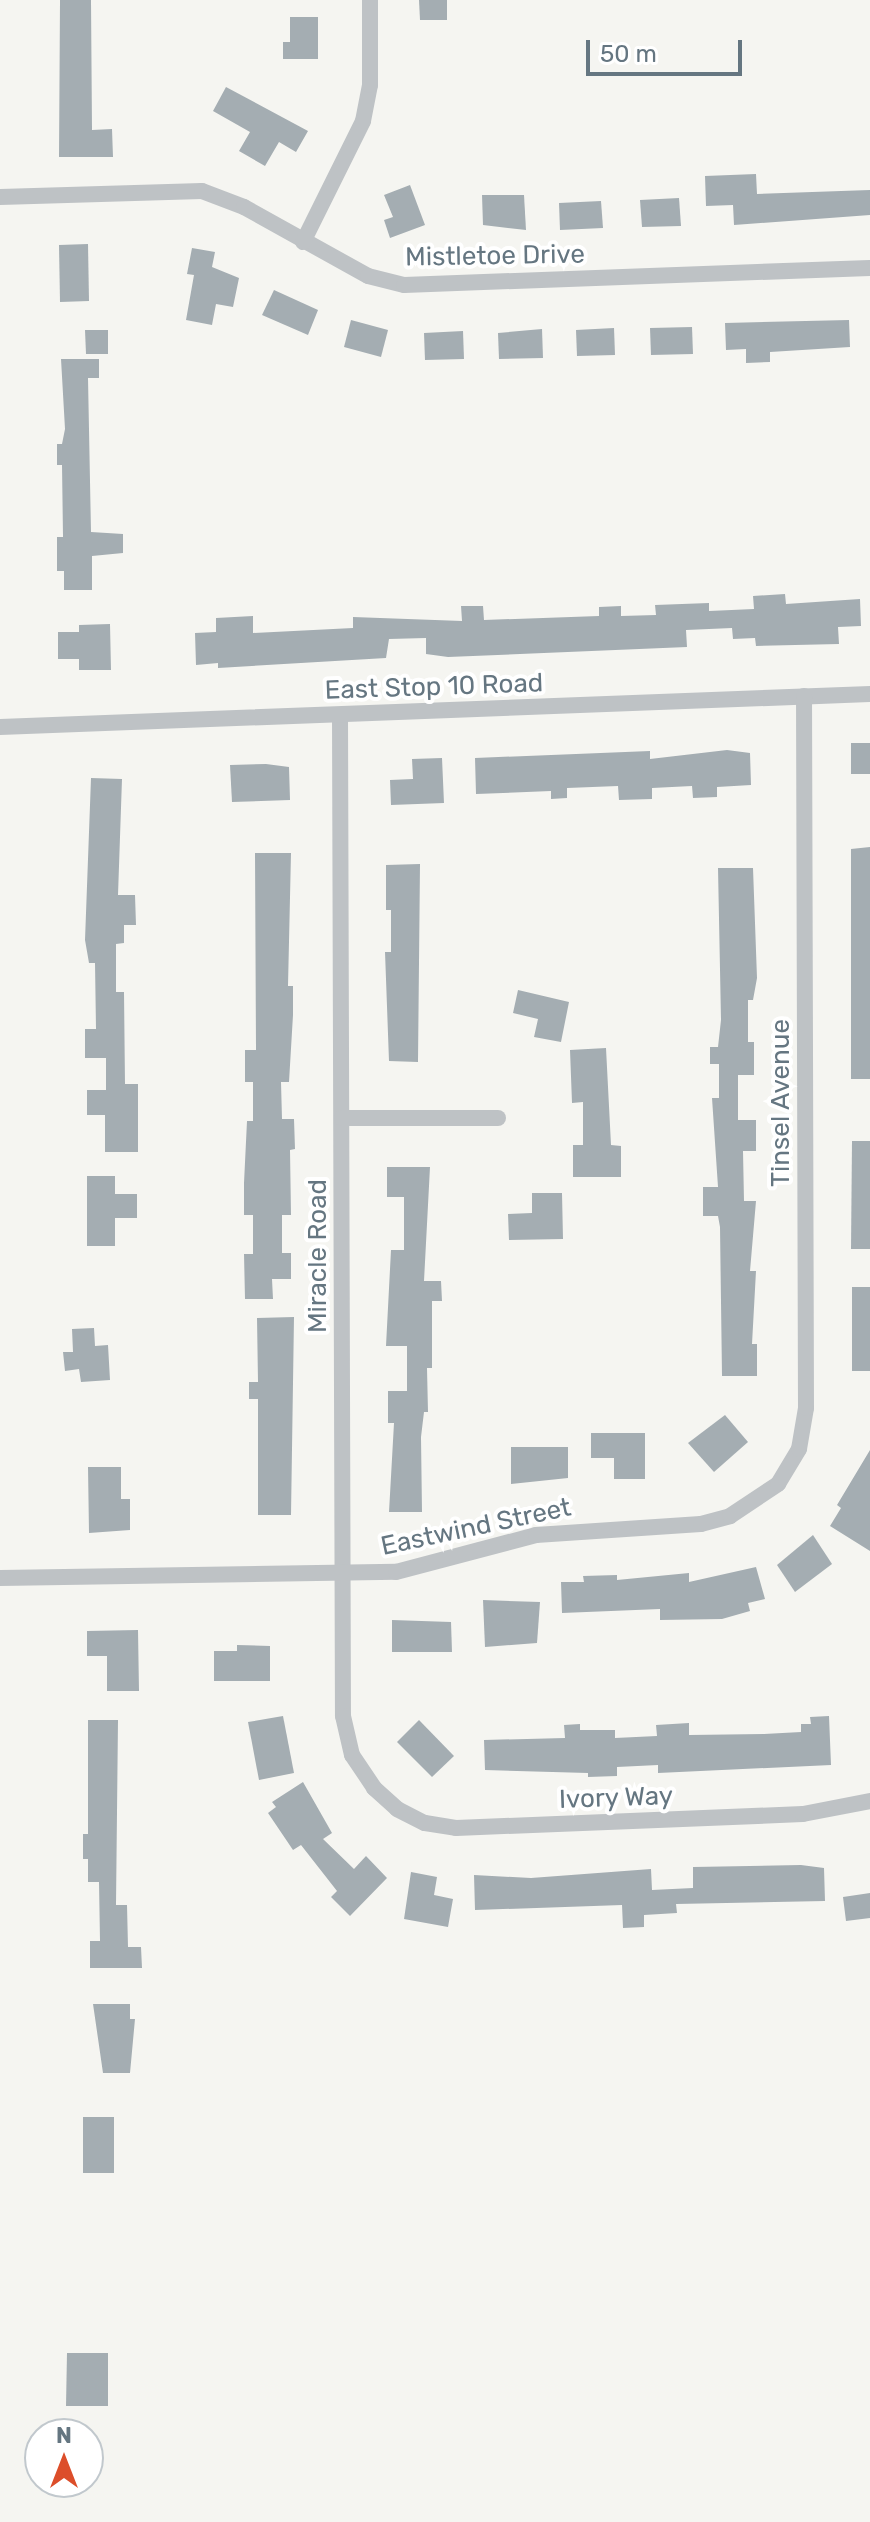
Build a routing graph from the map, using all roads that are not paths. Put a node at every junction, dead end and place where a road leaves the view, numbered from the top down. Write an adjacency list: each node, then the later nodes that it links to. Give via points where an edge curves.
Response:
1 (370, 0): 3 (street, via 370,85 363,121)
2 (0, 197): 3 (street, Mistletoe Drive, via 202,191 237,204)
3 (303, 242): 4 (street, Mistletoe Drive, via 368,276 404,285)
4 (870, 268)
5 (870, 694): 6 (street, East Stop 10 Road)
6 (804, 696): 7 (street, East Stop 10 Road); 11 (street, Tinsel Avenue, via 806,1416 792,1464)
7 (340, 715): 8 (street, East Stop 10 Road); 9 (street, Miracle Road)
8 (0, 727)
9 (342, 1118): 10 (street); 12 (street, Miracle Road)
10 (498, 1118)
11 (763, 1497): 12 (street, Eastwind Street, via 730,1516 701,1524 576,1529 396,1572)
12 (343, 1573): 13 (street, Eastwind Street); 14 (street, Miracle Road, via 345,1732 352,1755)
13 (0, 1578)
14 (374, 1788): 15 (street, Ivory Way, via 406,1815 467,1828 803,1814)
15 (870, 1801)

